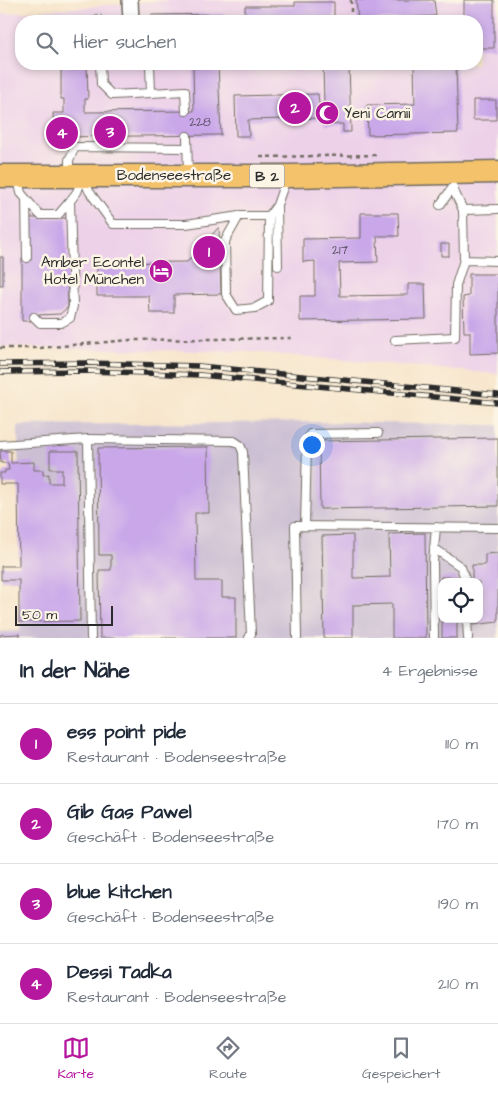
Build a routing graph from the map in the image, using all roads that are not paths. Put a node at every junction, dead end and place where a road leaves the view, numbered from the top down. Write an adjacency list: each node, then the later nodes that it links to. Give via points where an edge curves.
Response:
1 (130, 0): 2 (street)
2 (131, 15)
3 (100, 70): 5 (lane, via 101,84 112,95)
4 (150, 70): 5 (lane)
5 (152, 92): 6 (lane, via 185,91)
6 (186, 111)
7 (186, 136): 8 (lane)
8 (187, 148): 10 (lane); 12 (lane, via 74,147 69,160)
9 (498, 172): 14 (main road, Bodenseestraße / B 2)
10 (188, 175): 12 (main road, Bodenseestraße / B 2); 13 (main road, Bodenseestraße / B 2)
11 (8, 176): 12 (main road, Bodenseestraße / B 2); 15 (lane)
12 (76, 176): 16 (lane, via 77,192); 21 (lane, via 113,224 186,224)
13 (288, 176): 14 (main road, Bodenseestraße / B 2); 17 (lane)
14 (452, 180): 18 (lane); 20 (lane)
15 (26, 199): 16 (lane, via 40,215 58,215); 23 (lane)
16 (70, 201): 27 (lane, via 73,306 70,318 61,323 40,323)
17 (277, 205): 22 (lane); 26 (lane)
18 (440, 205)
19 (498, 209): 20 (lane)
20 (463, 210): 24 (lane)
21 (239, 216): 22 (lane); 22 (lane, via 225,241 226,294 236,310 255,308 268,301)
22 (269, 216)
23 (27, 258)
24 (464, 260): 25 (lane); 28 (lane, via 456,285 455,337)
25 (498, 260)
26 (278, 266)
27 (34, 317)
28 (395, 340)
29 (378, 433): 32 (lane, via 310,434 307,443)
30 (88, 439): 31 (lane); 38 (lane); 39 (lane, via 229,440 240,445 243,452)
31 (0, 445)
32 (305, 526): 33 (lane); 40 (lane, via 295,526)
33 (436, 527): 34 (lane); 35 (lane)
34 (498, 528)
35 (434, 548): 36 (lane, via 461,567); 41 (lane)
36 (465, 578)
37 (467, 623): 42 (lane)
38 (91, 638)
39 (249, 638)
40 (297, 638)
41 (434, 638)
42 (468, 638)

